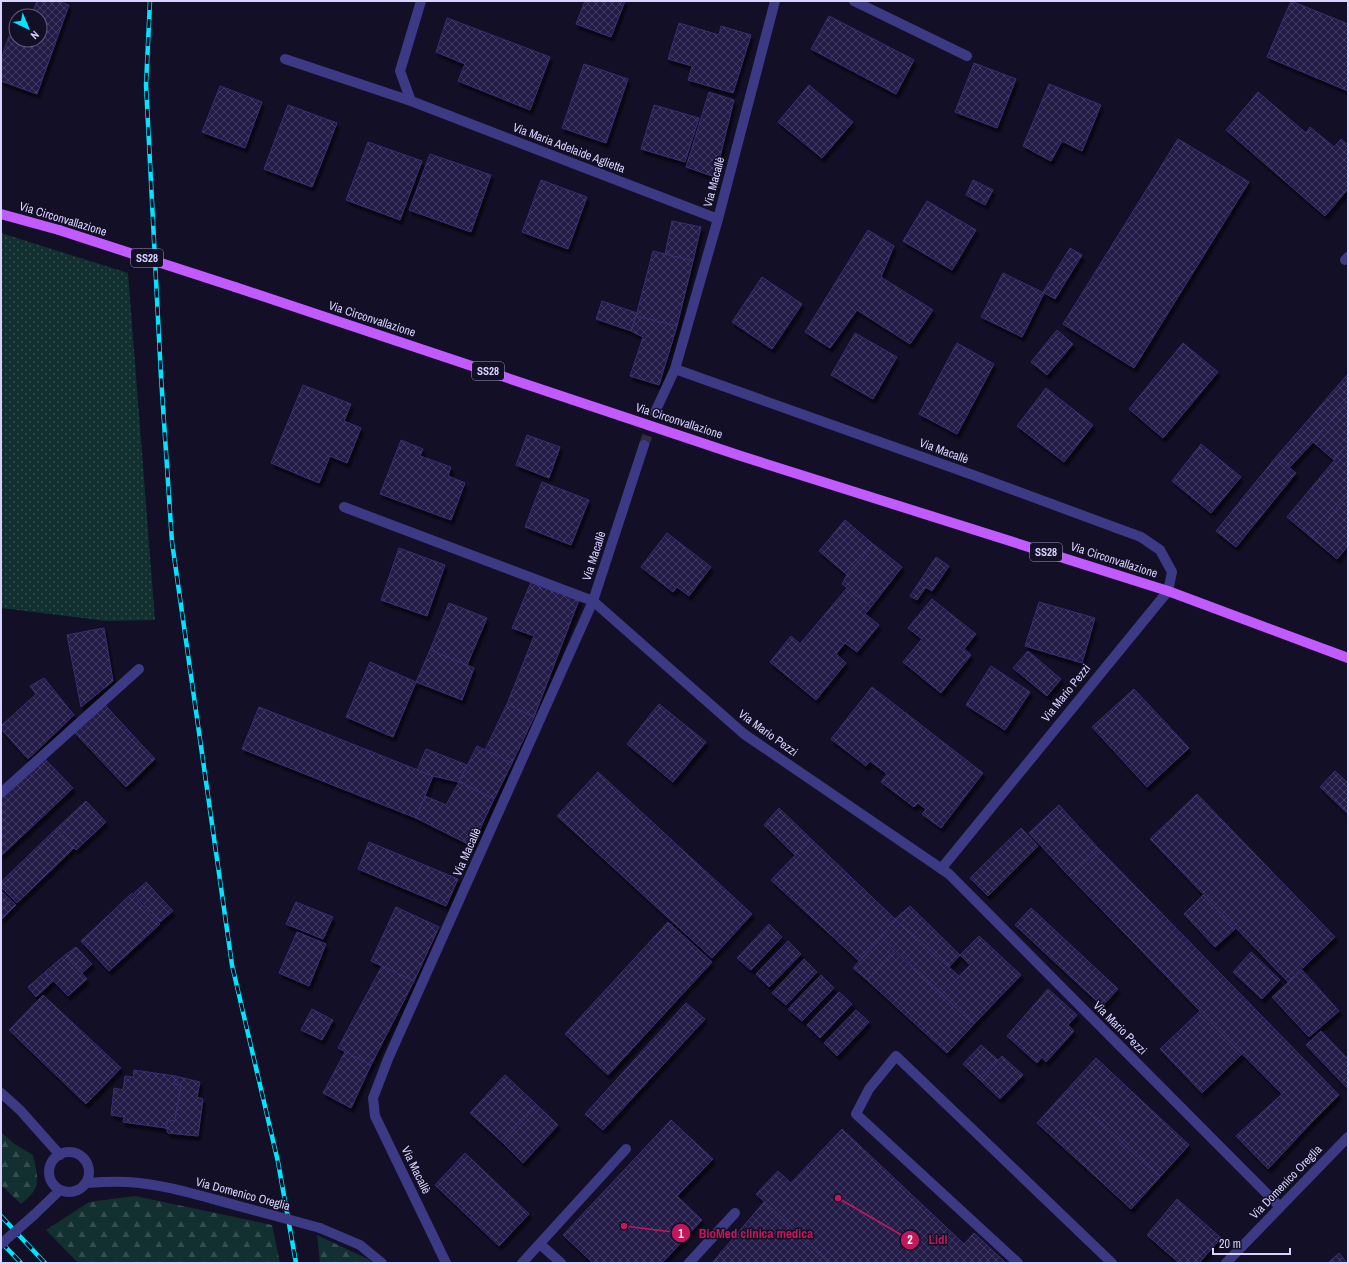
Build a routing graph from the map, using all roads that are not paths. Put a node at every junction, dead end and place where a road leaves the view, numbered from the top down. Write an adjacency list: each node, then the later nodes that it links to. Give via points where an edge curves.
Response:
1 (421, 1): 6 (street, via 400,71)
2 (775, 1): 8 (street, Via Macallè)
3 (854, 1): 4 (street)
4 (967, 56)
5 (285, 59): 6 (street, Via Maria Adelaide Aglietta)
6 (411, 101): 8 (street, Via Maria Adelaide Aglietta)
7 (1, 214): 13 (main road, Via Circonvallazione / SS28, bridge, via 235,287 741,456)
8 (718, 219): 9 (street, Via Macallè)
9 (675, 369): 10 (street, Via Macallè); 13 (street, Via Macallè, via 1141,537 1160,550 1172,572)
10 (656, 410)
11 (644, 445): 14 (street, Via Macallè)
12 (344, 507): 14 (street)
13 (1168, 591): 15 (main road, Via Circonvallazione / SS28); 18 (street, Via Mario Pezzi)
14 (593, 602): 18 (street, Via Mario Pezzi, via 744,734); 30 (street, Via Macallè, via 388,1059 373,1098 376,1116)
15 (1348, 658)
16 (139, 669): 17 (street)
17 (1, 793)
18 (941, 869): 25 (street, Via Mario Pezzi, via 949,874)
19 (1, 1093): 22 (street, via 20,1110)
20 (1348, 1137): 25 (street, Via Domenico Oreglia)
21 (626, 1149): 28 (street)
22 (60, 1155): 23 (street, via 72,1152 83,1158 89,1170); 24 (street, via 51,1164 50,1170 52,1182)
23 (87, 1183): 24 (street, via 76,1191); 29 (street, Via Domenico Oreglia, bridge, via 147,1184 320,1228 360,1245)
24 (60, 1190): 27 (street, bridge)
25 (1280, 1207): 36 (street, Via Domenico Oreglia)
26 (735, 1213): 33 (street)
27 (1, 1244)
28 (540, 1244): 31 (street); 32 (street)
29 (382, 1263)
30 (446, 1263)
31 (522, 1263)
32 (561, 1263)
33 (689, 1263)
34 (1018, 1263): 35 (street, via 856,1114 869,1089 896,1056)
35 (1112, 1263)
36 (1226, 1263)

